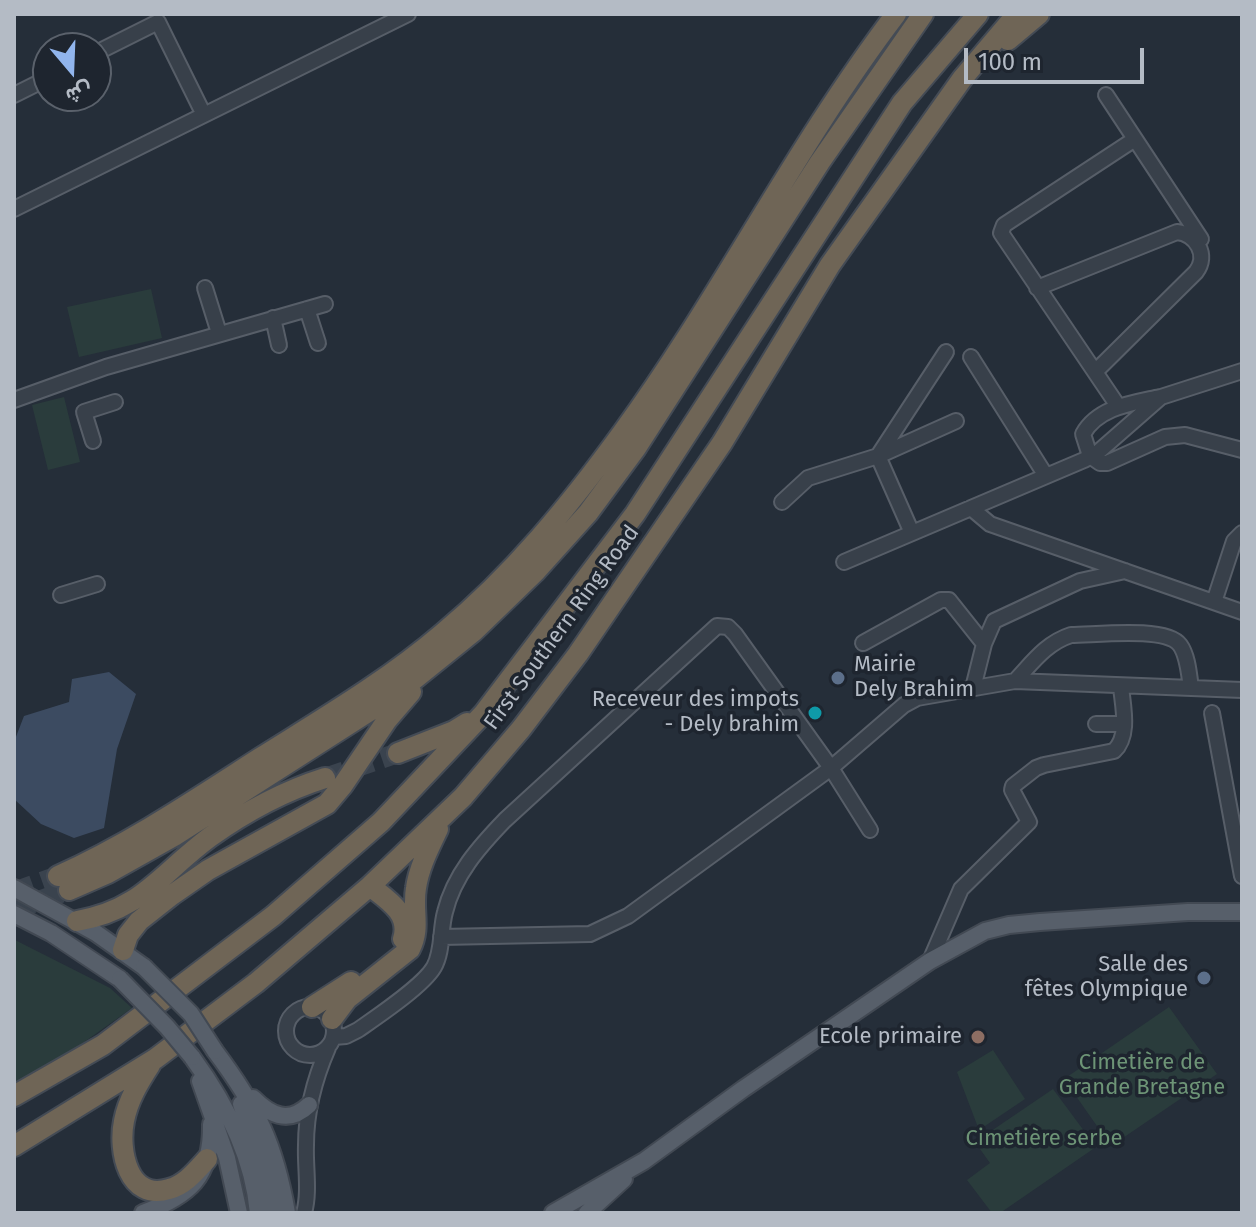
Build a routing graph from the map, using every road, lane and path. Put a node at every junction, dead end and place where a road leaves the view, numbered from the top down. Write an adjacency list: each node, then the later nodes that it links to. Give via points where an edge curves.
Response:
1 (408, 14): 14 (street)
2 (896, 14): 52 (highway, via 816,128 709,305 625,429 504,577 403,664 64,883 108,873 174,836 396,694)
3 (923, 14): 9 (highway)
4 (934, 14): 9 (highway)
5 (978, 14): 58 (highway, First Southern Ring Road, via 902,103 635,514)
6 (1017, 14): 10 (highway, First Southern Ring Road)
7 (1039, 14): 10 (highway)
8 (112, 45): 14 (street, via 158,22)
9 (899, 45): 52 (highway, via 612,481 535,572)
10 (962, 79): 65 (highway, First Southern Ring Road, via 830,265 722,443 587,641 521,729)
11 (32, 86): 12 (street)
12 (14, 95)
13 (1106, 95): 15 (street)
14 (204, 115): 16 (street)
15 (1135, 139): 17 (street); 19 (street, via 1004,225 1005,241)
16 (14, 209)
17 (1201, 239)
18 (205, 288): 23 (street)
19 (1037, 288): 29 (street); 29 (street, via 1177,232 1189,236 1202,253 1196,272)
20 (325, 304): 21 (street)
21 (307, 309): 22 (street); 24 (street)
22 (273, 318): 23 (street); 25 (street)
23 (219, 333): 31 (street)
24 (318, 343)
25 (279, 345)
26 (946, 352): 37 (street)
27 (971, 357): 39 (street)
28 (1242, 371): 30 (street)
29 (1095, 372): 33 (street)
30 (1161, 397): 33 (street); 38 (street)
31 (14, 400)
32 (115, 402): 35 (street, via 84,412)
33 (1118, 406): 38 (street, via 1085,430)
34 (956, 421): 37 (street)
35 (93, 441)
36 (1242, 450): 38 (street, via 1185,435 1165,437 1107,463)
37 (878, 456): 40 (street, via 808,478); 42 (street)
38 (1090, 456): 39 (street)
39 (1046, 476): 41 (street)
40 (782, 502)
41 (971, 508): 42 (street); 45 (street, via 990,524)
42 (912, 533): 44 (street)
43 (1242, 533): 48 (street, via 1234,541)
44 (844, 562)
45 (1125, 571): 48 (street); 51 (street, via 1080,581 994,621)
46 (97, 584): 47 (street)
47 (61, 595)
48 (1214, 602): 49 (street)
49 (1242, 612)
50 (863, 643): 51 (street, via 949,600)
51 (984, 644): 55 (street)
52 (440, 659): 74 (highway, via 387,720 327,804 184,887 139,921)
53 (1015, 681): 54 (street); 55 (street); 56 (street, via 1049,645 1071,635 1152,634 1180,644)
54 (1121, 687): 56 (street); 61 (street)
55 (973, 688): 63 (street, via 904,705)
56 (1191, 688): 57 (street)
57 (1242, 690)
58 (484, 713): 62 (highway); 83 (highway, First Southern Ring Road, via 381,822 273,916 103,1045)
59 (1212, 713): 67 (street)
60 (1096, 724): 61 (street)
61 (1124, 724): 75 (street, via 1122,744 1114,751 1036,768 1013,786 1029,822 961,889)
62 (398, 753)
63 (831, 768): 66 (street); 73 (street, via 603,930 560,936); 73 (street, via 735,634 717,626 478,849 455,884)
64 (325, 778): 72 (highway, via 243,815 131,904)
65 (444, 816): 68 (highway, First Southern Ring Road); 77 (highway, via 418,874 416,938 410,949 347,999)
66 (870, 830)
67 (1242, 876)
68 (370, 886): 76 (highway, via 402,915 404,936 397,948); 81 (highway, First Southern Ring Road, via 256,983)
69 (14, 888): 72 (main road)
70 (1242, 912): 75 (main road, via 1009,925 985,931)
71 (14, 914): 80 (main road, bridge, via 120,979)
72 (77, 921): 74 (main road)
73 (441, 937): 77 (street, via 436,962 425,978 358,1030)
74 (123, 950): 78 (main road, bridge, via 191,1014)
75 (930, 961): 90 (main road)
76 (312, 1007): 77 (street, via 323,1010); 79 (street, via 300,1009 287,1022 287,1040)
77 (331, 1035): 79 (street, via 310,1056); 84 (street)
78 (215, 1051): 82 (main road); 96 (main road, via 257,1142)
79 (298, 1052): 84 (street)
80 (192, 1057): 86 (main road); 95 (main road, via 234,1129)
81 (155, 1059): 85 (highway, First Southern Ring Road); 89 (highway, via 132,1095 124,1122 128,1173 142,1187 161,1191 180,1185)
82 (245, 1090): 84 (main road, via 282,1117 295,1116); 97 (main road, via 271,1145)
83 (14, 1096)
84 (310, 1098): 92 (street)
85 (87, 1102): 87 (highway, First Southern Ring Road); 88 (highway)
86 (210, 1110): 89 (main road); 94 (main road)
87 (14, 1146)
88 (14, 1159)
89 (207, 1159): 93 (main road, via 200,1177 183,1195)
90 (644, 1161): 91 (main road); 101 (main road)
91 (606, 1181): 99 (main road); 100 (main road)
92 (306, 1206): 98 (street)
93 (143, 1213)
94 (239, 1213)
95 (258, 1213)
96 (274, 1213)
97 (287, 1213)
98 (314, 1213)
99 (553, 1213)
100 (570, 1213)
101 (587, 1213)

